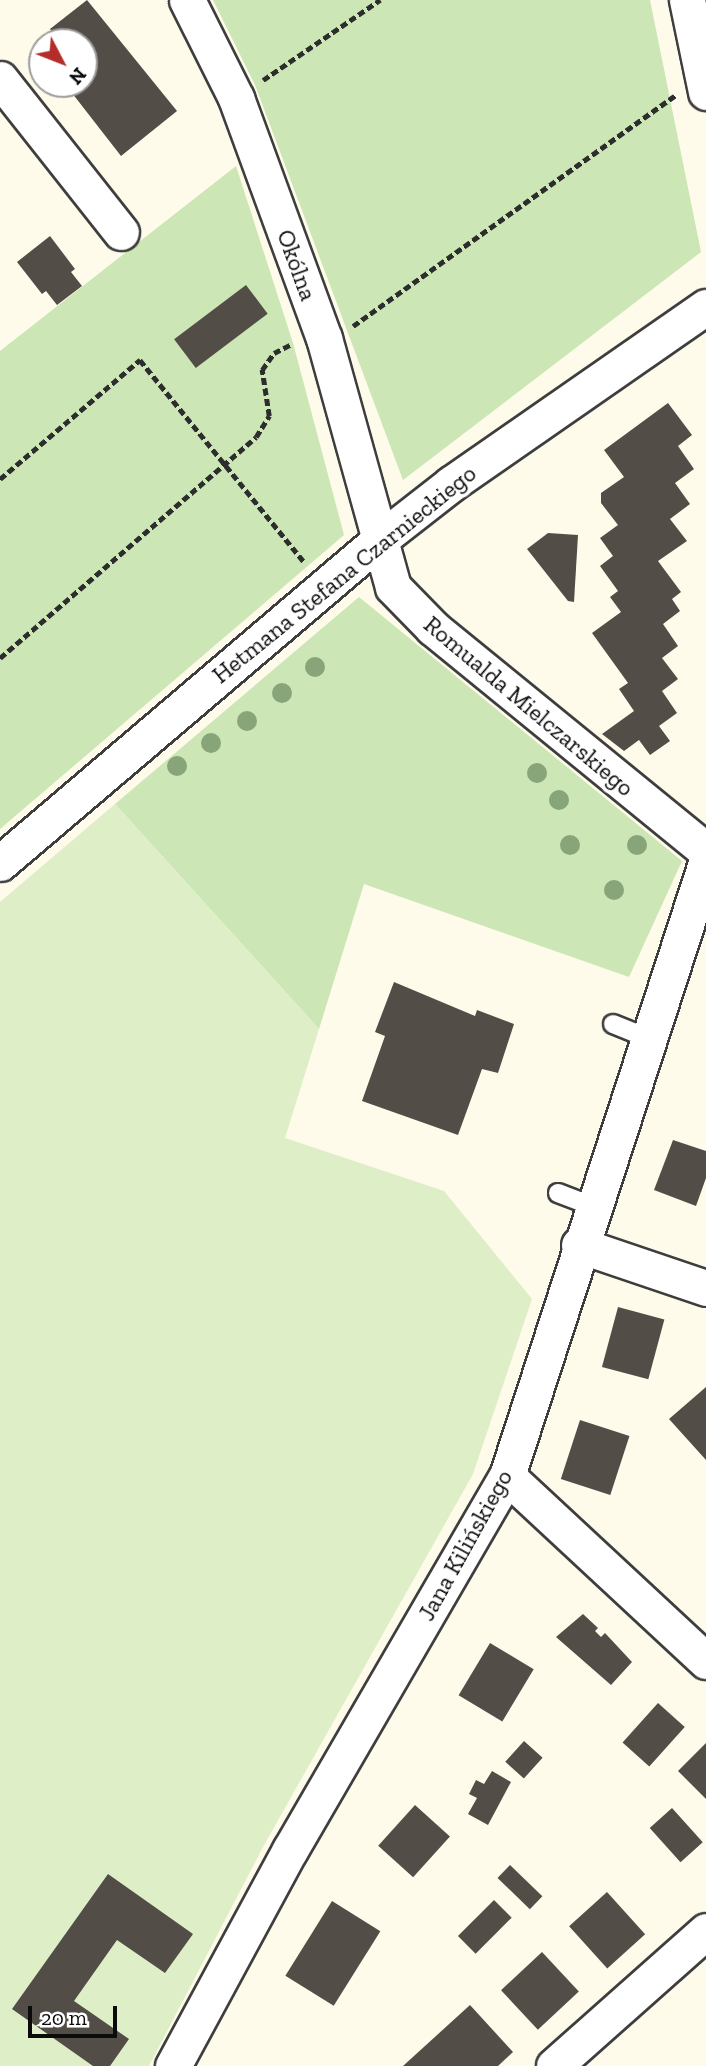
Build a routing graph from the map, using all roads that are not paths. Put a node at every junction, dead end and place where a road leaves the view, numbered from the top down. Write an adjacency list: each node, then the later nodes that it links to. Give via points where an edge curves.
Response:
1 (187, 0): 7 (street, Okólna, via 236,98 324,338)
2 (687, 0): 4 (street)
3 (0, 79): 5 (street)
4 (706, 92)
5 (121, 232)
6 (706, 307): 7 (street, Hetmana Stefana Czarnieckiego, via 451,484)
7 (378, 541): 8 (street, Romualda Mielczarskiego, via 393,587 415,611); 9 (street, Hetmana Stefana Czarnieckiego)
8 (706, 851)
9 (0, 863)
10 (706, 863): 12 (street, Jana Kilińskiego)
11 (612, 1024): 12 (lane)
12 (648, 1038): 14 (street, Jana Kilińskiego)
13 (558, 1193): 14 (lane)
14 (592, 1206): 15 (street, Jana Kilińskiego)
15 (579, 1245): 16 (street); 17 (street, Jana Kilińskiego)
16 (706, 1288)
17 (507, 1476): 18 (street); 20 (street, Jana Kilińskiego)
18 (706, 1661)
19 (706, 1931): 21 (street)
20 (177, 2058)
21 (554, 2066)

